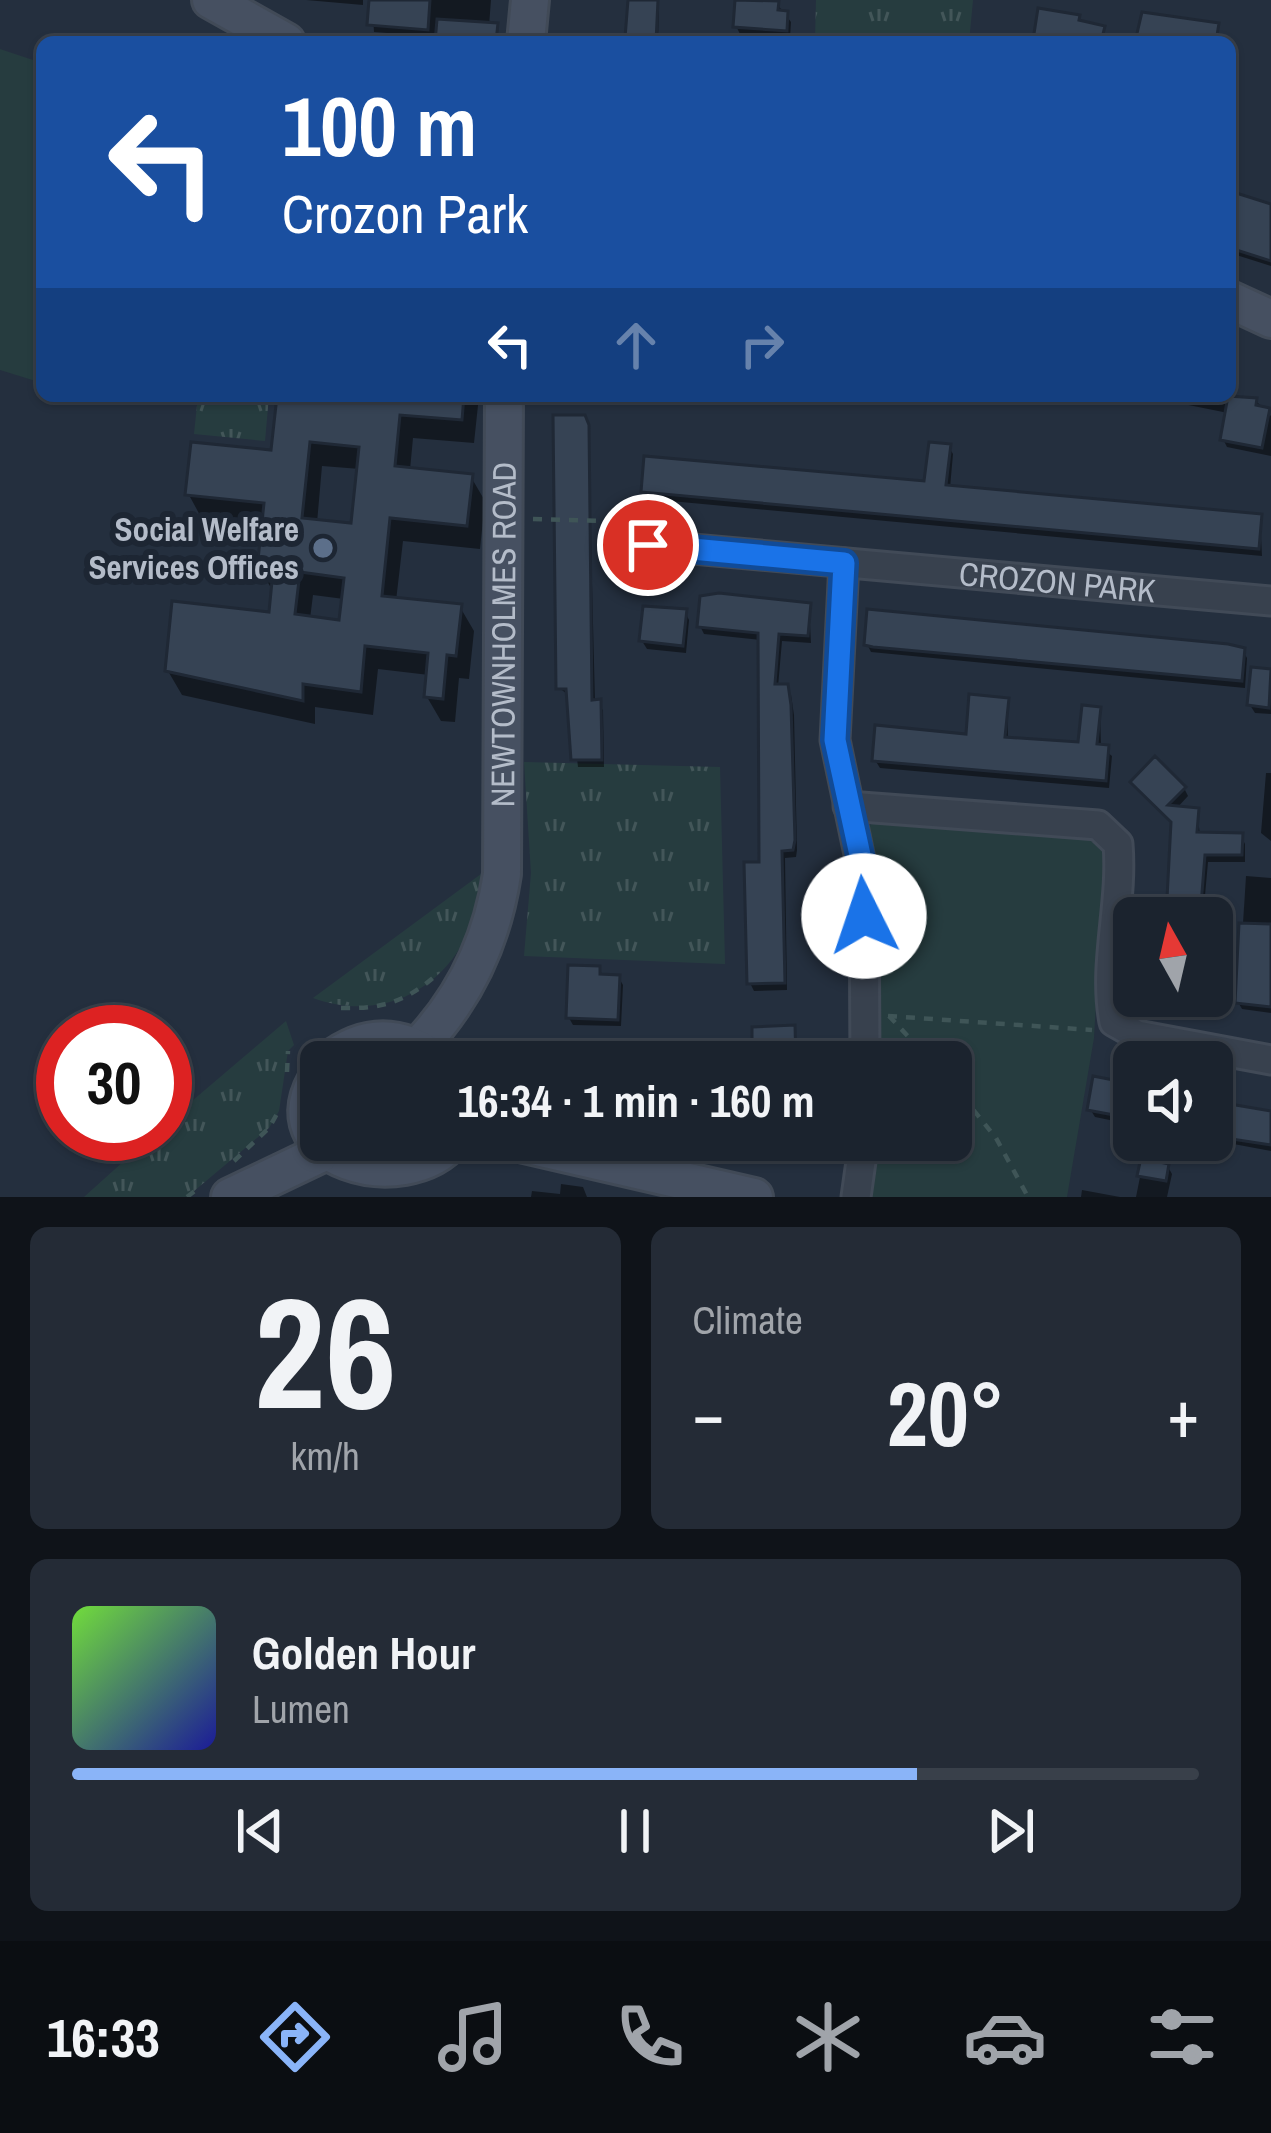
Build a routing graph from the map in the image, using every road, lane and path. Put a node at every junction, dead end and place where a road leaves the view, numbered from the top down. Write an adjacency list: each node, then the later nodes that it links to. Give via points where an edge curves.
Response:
1 (211, 0): 3 (street)
2 (530, 0): 4 (street)
3 (275, 36)
4 (527, 36)
5 (1236, 303): 6 (street)
6 (1271, 319)
7 (504, 402): 8 (street, NEWTOWNHOLMES ROAD)
8 (504, 519): 9 (path, via 639,522); 17 (street, NEWTOWNHOLMES ROAD, via 502,874 480,962)
9 (648, 545): 10 (street, CROZON PARK)
10 (844, 563): 11 (street, CROZON PARK); 12 (street, via 835,740)
11 (1271, 601)
12 (848, 806): 15 (street, via 865,878); 16 (street, via 1098,825 1118,844 1120,868)
13 (445, 968): 14 (path, via 399,1002)
14 (340, 1008)
15 (876, 1015): 16 (path, via 1101,1030); 18 (street); 19 (path)
16 (1114, 1022): 21 (street, via 1137,1035)
17 (435, 1041)
18 (870, 1041)
19 (907, 1041)
20 (288, 1051): 22 (path)
21 (1271, 1060)
22 (283, 1090)
23 (972, 1108): 35 (path)
24 (279, 1112): 30 (path)
25 (300, 1160): 30 (street)
26 (326, 1161): 31 (street, via 373,1188)
27 (441, 1161): 31 (street)
28 (596, 1161): 32 (street)
29 (861, 1161): 34 (street)
30 (222, 1181): 33 (path)
31 (426, 1189)
32 (741, 1195)
33 (187, 1197)
34 (856, 1197)
35 (1028, 1197)

